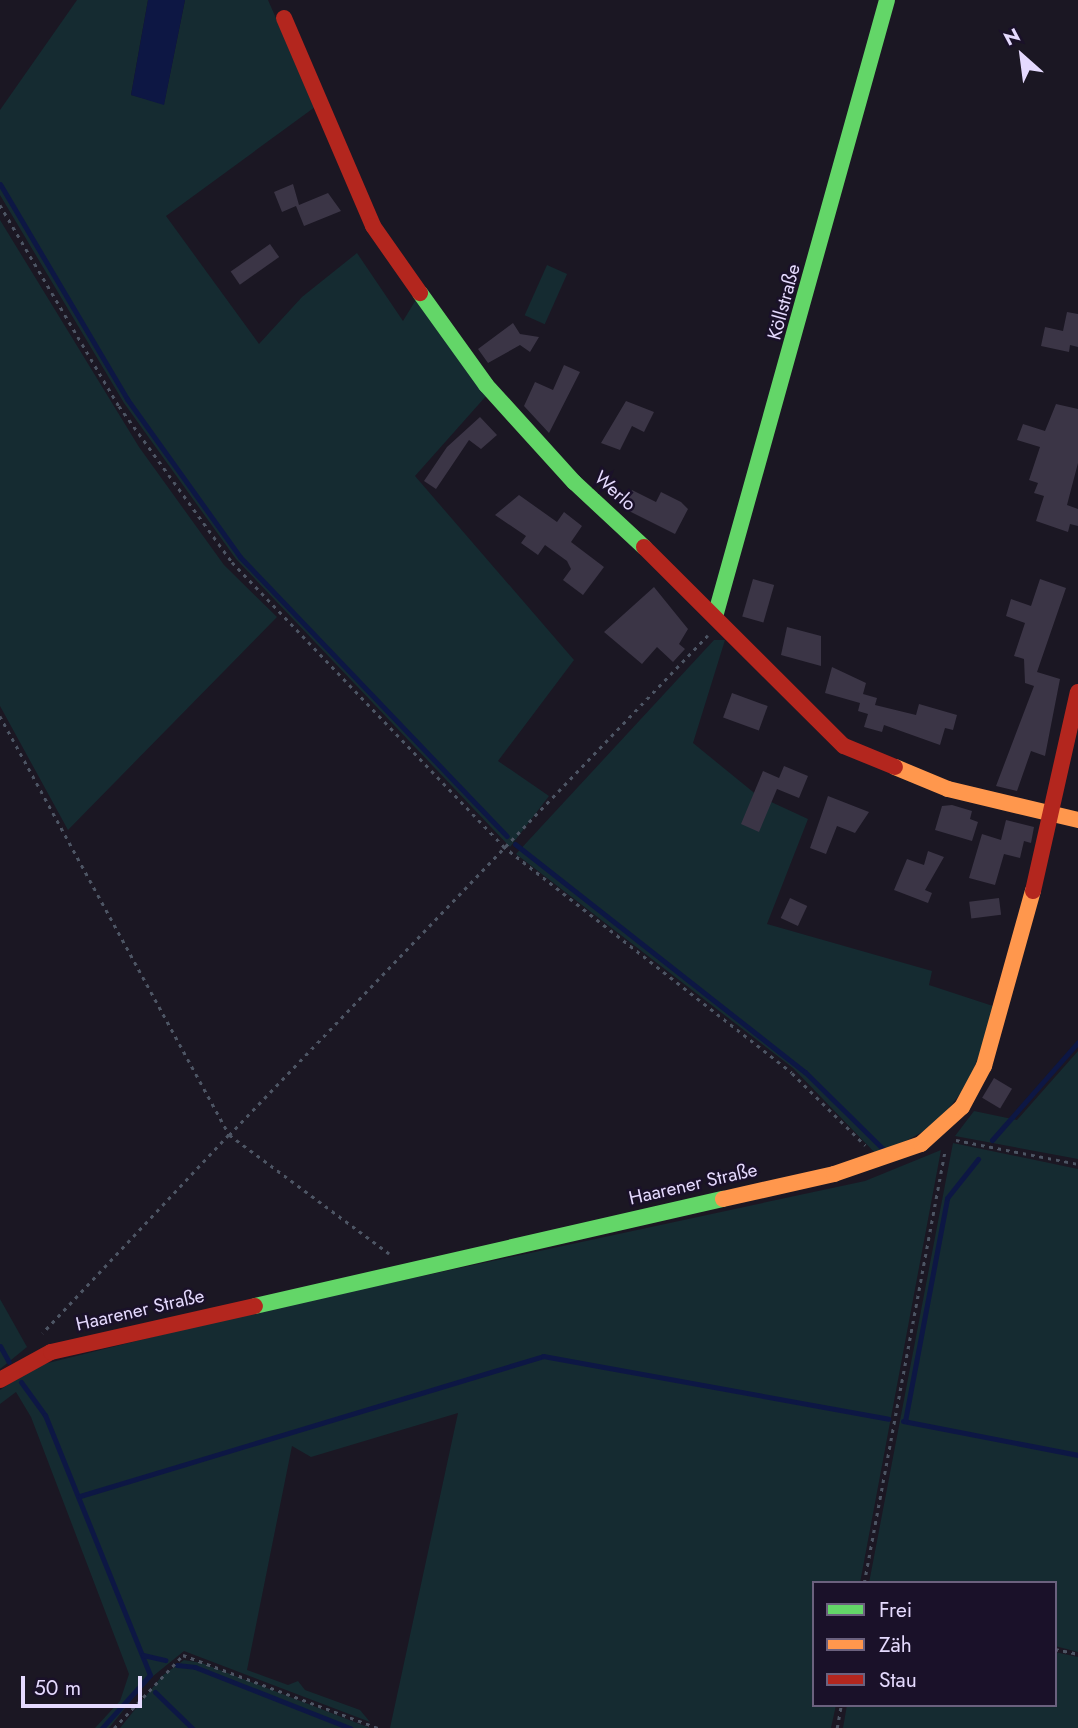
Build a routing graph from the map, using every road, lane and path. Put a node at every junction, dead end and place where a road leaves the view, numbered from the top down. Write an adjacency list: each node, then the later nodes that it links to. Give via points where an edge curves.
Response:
1 (887, 0): 4 (street, Köllstraße)
2 (284, 18): 4 (street, Werlo, via 363,210 426,305 528,435)
3 (0, 205): 9 (path, via 119,405 232,562)
4 (719, 616): 7 (street, Werlo, via 825,732 851,751 948,789); 9 (path)
5 (1078, 692): 7 (street, Haarener Straße)
6 (0, 716): 10 (path)
7 (1052, 817): 8 (street, Werlo); 11 (street, Haarener Straße, via 1010,984 980,1075 940,1131)
8 (1078, 820)
9 (503, 846): 10 (path); 11 (path, via 792,1073)
10 (229, 1135): 13 (path); 14 (path, via 54,1319)
11 (878, 1163): 13 (street, Haarener Straße)
12 (1078, 1164): 16 (path, via 946,1138)
13 (411, 1269): 14 (street, Haarener Straße)
14 (36, 1359): 15 (street, Haarener Straße)
15 (0, 1380)
16 (864, 1581)
17 (1057, 1649): 18 (path)
18 (1078, 1654)
19 (841, 1707): 22 (path)
20 (114, 1728): 21 (path, via 183,1656)
21 (378, 1728)
22 (837, 1728)

